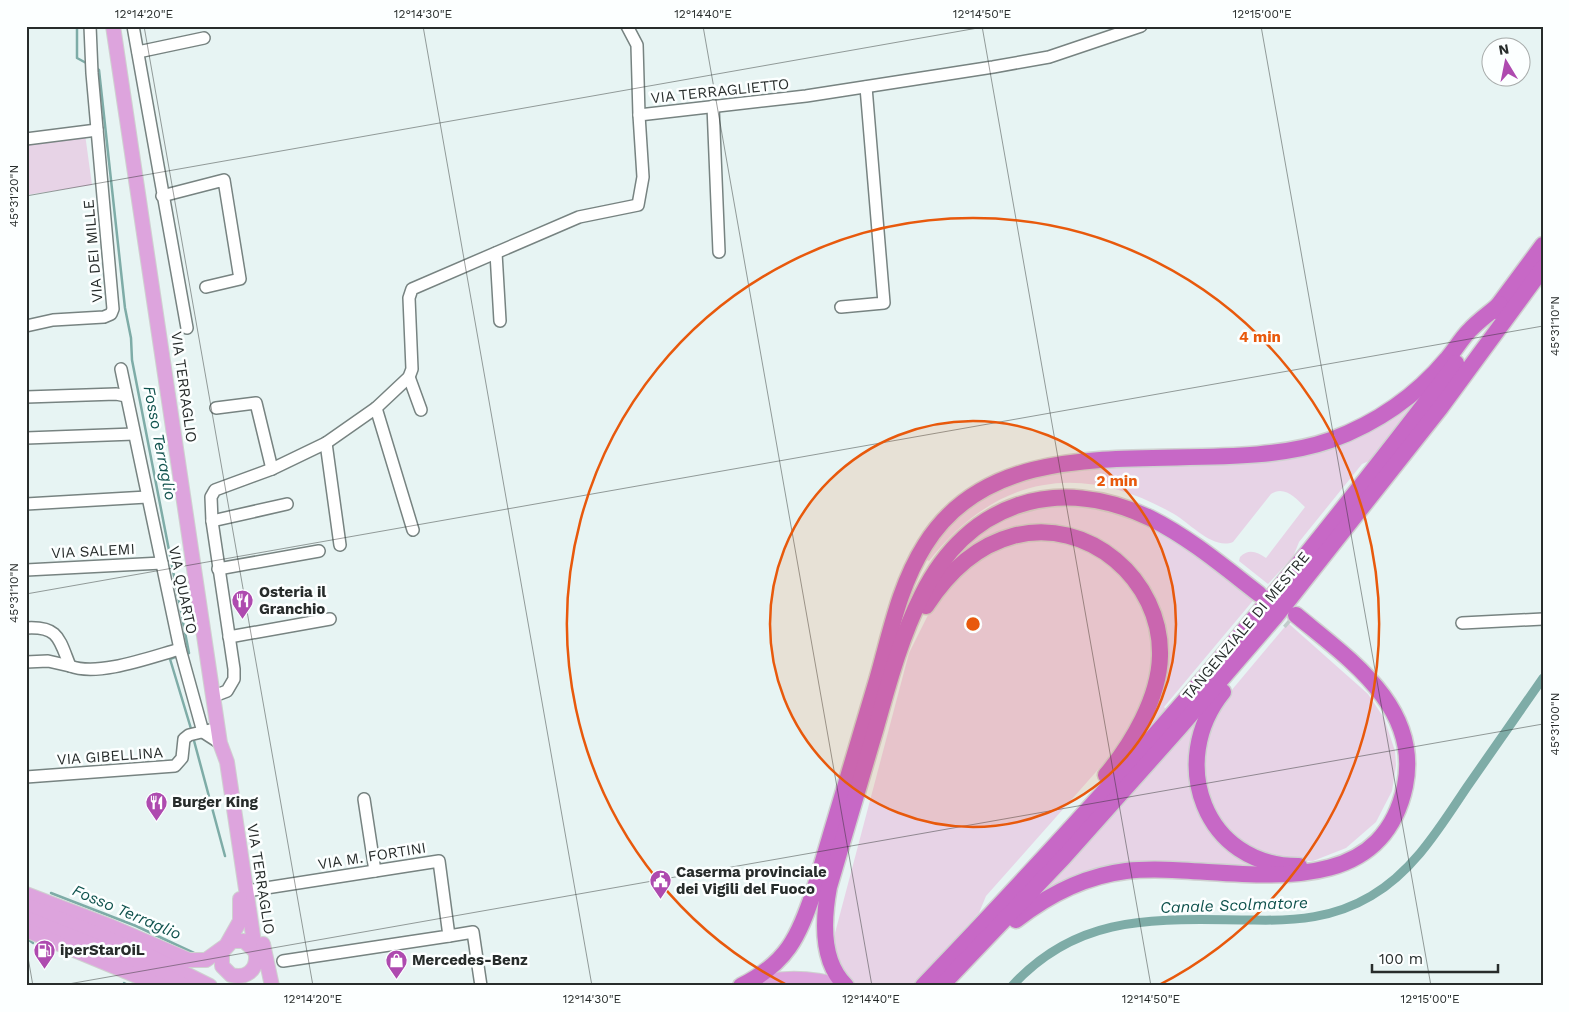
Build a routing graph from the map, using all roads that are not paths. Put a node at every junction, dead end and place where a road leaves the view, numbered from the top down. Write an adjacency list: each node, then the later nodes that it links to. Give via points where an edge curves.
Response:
1 (90, 26): 11 (street, VIA DEI MILLE)
2 (113, 26): 56 (main road, VIA TERRAGLIO)
3 (134, 26): 7 (street)
4 (627, 26): 10 (street, via 637,45)
5 (1141, 26): 8 (street, VIA TERRAGLIETTO, via 1049,57)
6 (204, 38): 7 (street)
7 (138, 52): 13 (street)
8 (866, 87): 9 (street, VIA TERRAGLIETTO); 20 (street, via 884,303)
9 (712, 106): 10 (street, VIA TERRAGLIETTO); 15 (street)
10 (639, 115): 16 (street, VIA TERRAGLIETTO, via 644,177 638,205 579,217)
11 (97, 130): 12 (street); 22 (street, VIA DEI MILLE, via 113,309 104,317 54,320)
12 (26, 139)
13 (162, 196): 18 (street, via 224,180 240,279); 23 (street)
14 (1543, 245): 19 (highway, TANGENZIALE DI MESTRE)
15 (719, 252)
16 (496, 253): 21 (street); 25 (street, VIA TERRAGLIETTO, via 412,289 412,369)
17 (1538, 275): 45 (highway, TANGENZIALE DI MESTRE, via 1433,417)
18 (206, 286)
19 (1500, 304): 55 (highway, via 1468,331 1443,364 1408,397 1374,421 1328,441 1252,454 1053,466 984,490 955,511 924,546 901,599); 63 (highway, TANGENZIALE DI MESTRE, via 1355,494 1263,607 1188,697)
20 (841, 307)
21 (500, 321)
22 (26, 326)
23 (187, 328)
24 (121, 369): 27 (street, VIA QUARTO)
25 (409, 377): 29 (street); 30 (street, VIA TERRAGLIETTO)
26 (26, 396): 27 (street)
27 (126, 396): 31 (street, VIA QUARTO)
28 (216, 408): 34 (street, via 256,403)
29 (376, 408): 33 (street); 39 (street)
30 (421, 410)
31 (134, 434): 32 (street); 35 (street, VIA QUARTO)
32 (26, 438)
33 (326, 442): 34 (street); 40 (street)
34 (272, 468): 38 (street, via 215,490 211,497)
35 (147, 497): 36 (street); 42 (street, VIA QUARTO)
36 (26, 504)
37 (287, 504): 38 (street)
38 (212, 521): 43 (street)
39 (412, 530)
40 (340, 545)
41 (319, 551): 43 (street)
42 (162, 563): 44 (street, VIA SALEMI); 51 (street, VIA QUARTO)
43 (218, 569): 50 (street)
44 (26, 570)
45 (1275, 617): 72 (highway, TANGENZIALE DI MESTRE, via 1064,858); 72 (highway, via 1266,639 1209,711 1200,736 1196,768 1201,798 1224,836 1246,853 1287,866 1329,859 1351,849 1383,816 1394,793 1398,760 1392,729 1374,698 1293,618 1374,683 1402,727 1407,757 1405,786 1394,816 1380,836 1348,861 1317,872 1267,876 1154,870 1101,876 1042,901)
46 (1543, 619): 48 (street)
47 (330, 620): 50 (street)
48 (1462, 623)
49 (26, 628): 54 (street, via 49,629 56,634)
50 (229, 637): 56 (street, via 234,679 227,691)
51 (177, 653): 54 (street, via 106,668); 58 (street, VIA QUARTO)
52 (26, 662): 54 (street, via 48,661)
53 (895, 662): 55 (highway, via 922,594 950,554 990,518 1011,506 1034,500 1063,496 1084,498 1140,514 1189,540 1261,591 1194,533 1146,506 1084,489 1030,490 985,510 942,548 904,611); 63 (highway, via 922,612 950,576 982,549 1013,536 1055,534 1092,544 1116,559 1142,590 1160,643 1160,665 1152,697 1115,763 1038,852); 84 (highway, via 826,901 829,956)
54 (70, 666)
55 (878, 676): 82 (highway, via 800,930 776,964)
56 (214, 696): 57 (main road, VIA TERRAGLIO)
57 (218, 729): 58 (street); 59 (main road, VIA TERRAGLIO)
58 (197, 733): 59 (street); 60 (street, VIA GIBELLINA, via 184,739 182,758 175,766)
59 (221, 748): 64 (main road, VIA TERRAGLIO, via 227,762); 70 (main road, VIA TERRAGLIO, via 242,914 238,928)
60 (26, 777)
61 (364, 799): 62 (street)
62 (375, 871): 64 (street, VIA M. FORTINI); 69 (street, VIA M. FORTINI, via 439,861)
63 (1020, 884): 85 (highway, TANGENZIALE DI MESTRE)
64 (247, 891): 71 (main road, VIA TERRAGLIO); 80 (main road, via 254,900)
65 (26, 894): 70 (main road, via 190,960 206,960)
66 (26, 905): 77 (main road, via 148,954)
67 (26, 918): 76 (main road, via 146,966)
68 (26, 930): 75 (main road)
69 (449, 936): 73 (street); 81 (street, via 473,932)
70 (226, 946): 71 (main road, via 241,941 250,944); 74 (main road, via 221,954 221,964)
71 (256, 956): 74 (main road, via 249,973); 79 (main road, VIA TERRAGLIO)
72 (969, 956): 86 (highway, TANGENZIALE DI MESTRE)
73 (283, 961)
74 (236, 976): 78 (main road)
75 (161, 986)
76 (185, 986)
77 (210, 986)
78 (248, 986)
79 (264, 986)
80 (272, 986)
81 (481, 986)
82 (742, 986): 83 (main road, via 795,978)
83 (840, 986)
84 (846, 986)
85 (923, 986)
86 (941, 986)

